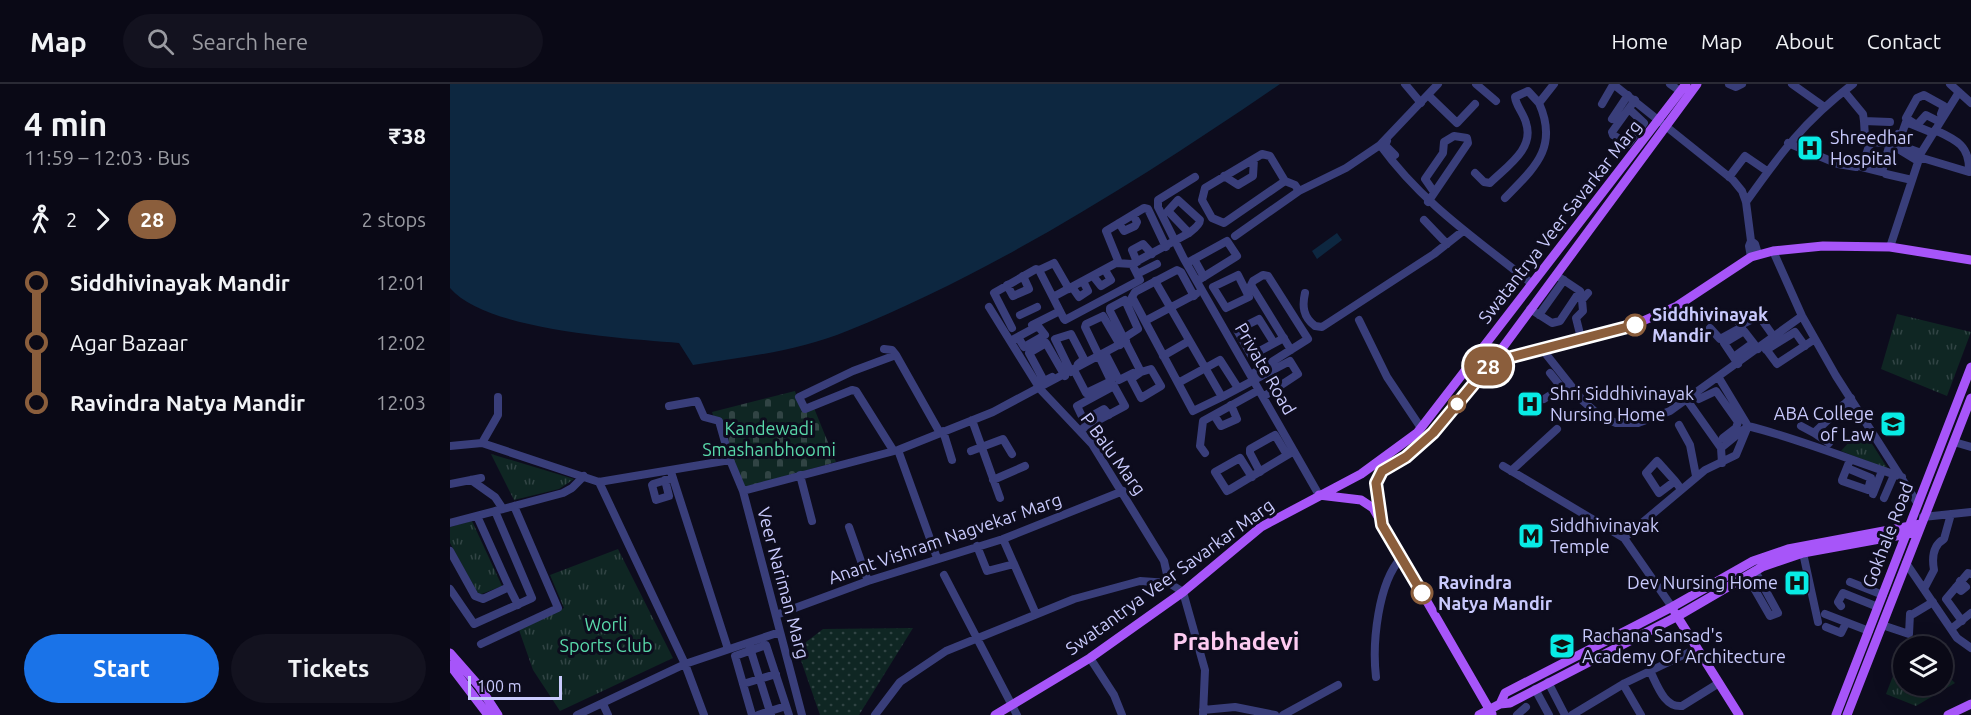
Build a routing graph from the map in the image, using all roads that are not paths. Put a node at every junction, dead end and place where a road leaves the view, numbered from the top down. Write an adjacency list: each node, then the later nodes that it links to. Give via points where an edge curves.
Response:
1 (1438, 84): 16 (street)
2 (1476, 84): 19 (street)
3 (1554, 84): 23 (street)
4 (1613, 84): 17 (street); 18 (street)
5 (1670, 84): 13 (street)
6 (1697, 84): 29 (main road, Swatantrya Veer Savarkar Marg)
7 (1729, 84): 8 (street)
8 (1742, 84)
9 (1792, 84): 24 (street)
10 (1853, 84): 14 (street)
11 (1950, 84): 15 (street)
12 (1411, 86): 20 (street)
13 (1683, 88): 29 (main road, Swatantrya Veer Savarkar Marg)
14 (1844, 91): 24 (street); 28 (street, via 1863,114)
15 (1959, 92): 21 (street); 27 (street)
16 (1428, 95): 20 (street); 22 (street, via 1457,123)
17 (1606, 98)
18 (1631, 98): 25 (street); 26 (street); 29 (street)
19 (1497, 101)
20 (1421, 103): 33 (street)
21 (1971, 103)
22 (1475, 104)
23 (1539, 104): 41 (street, via 1528,90 1515,97 1528,126 1527,144 1490,183); 50 (street, via 1544,115 1544,152)
24 (1823, 106): 34 (street)
25 (1629, 109): 32 (street, via 1644,121); 32 (street, via 1612,134 1629,144)
26 (1612, 119)
27 (1940, 119): 27 (street, via 1926,116 1917,125 1906,118 1917,98 1926,95 1944,106); 31 (street)
28 (1864, 121): 30 (street); 31 (street, via 1865,137 1895,139 1906,122)
29 (1663, 122): 32 (main road, Swatantrya Veer Savarkar Marg); 45 (street); 75 (main road, Swatantrya Veer Savarkar Marg)
30 (1890, 122)
31 (1934, 131): 37 (street); 37 (street, via 1964,148 1969,157 1969,172)
32 (1641, 135): 77 (main road, Swatantrya Veer Savarkar Marg)
33 (1388, 140): 48 (street, via 1346,168); 51 (street)
34 (1788, 143): 39 (street, via 1838,164); 40 (street)
35 (1890, 143): 35 (street, via 1882,172 1863,168 1871,142); 37 (street)
36 (1900, 150): 37 (street)
37 (1918, 157): 46 (street)
38 (1254, 159): 43 (street); 43 (street, via 1253,176 1238,185); 47 (street, via 1262,154 1270,156)
39 (1856, 167)
40 (1767, 171): 45 (street, via 1745,156); 52 (street)
41 (1475, 173)
42 (1886, 174): 46 (street)
43 (1224, 176): 47 (street, via 1202,193 1212,218 1224,223 1234,221)
44 (1195, 177): 57 (street, Private Road, via 1158,200)
45 (1729, 177): 52 (street)
46 (1909, 179): 60 (street)
47 (1286, 182): 48 (street)
48 (1299, 191): 56 (street)
49 (1434, 192): 49 (street, via 1468,143 1467,138 1454,136 1444,142 1443,153 1425,179); 51 (street)
50 (1505, 198)
51 (1428, 202): 53 (street)
52 (1746, 202): 62 (street)
53 (1437, 210): 54 (street); 58 (street, via 1423,221)
54 (1463, 231): 58 (street); 77 (street)
55 (1189, 233): 57 (street)
56 (1235, 237)
57 (1175, 242): 59 (street); 64 (street, Private Road)
58 (1447, 244): 81 (street, via 1323,327 1315,326 1305,314)
59 (1166, 247): 63 (street); 66 (street, via 1148,209 1106,233)
60 (1890, 247): 61 (main road, via 1823,246); 65 (main road)
61 (1773, 251): 62 (main road); 93 (street)
62 (1754, 253): 103 (main road, via 1677,306 1636,324)
63 (1152, 254): 67 (street); 67 (street, via 1143,244 1132,250)
64 (1189, 260): 76 (street, Private Road); 76 (street, via 1227,241 1237,256)
65 (1971, 260)
66 (1119, 263): 67 (street); 70 (street)
67 (1134, 263): 71 (street)
68 (1157, 264): 72 (street)
69 (1039, 270): 73 (street); 79 (street, via 1054,263); 84 (street)
70 (1105, 270): 74 (street); 74 (street, via 1110,281 1099,286)
71 (1137, 274): 72 (street); 90 (street, via 1139,282 1068,319)
72 (1152, 274): 83 (street, via 1179,270); 88 (street); 95 (street, via 1133,294)
73 (1023, 276): 78 (street); 78 (street, via 1029,289 1013,296)
74 (1093, 276): 79 (street)
75 (1560, 278): 82 (street); 89 (main road, Swatantrya Veer Savarkar Marg); 92 (street)
76 (1201, 279): 80 (street, Private Road)
77 (1531, 283): 114 (main road, Swatantrya Veer Savarkar Marg)
78 (1007, 285): 100 (street, via 994,294)
79 (1070, 288): 84 (street)
80 (1203, 291): 83 (street); 86 (street, Private Road)
81 (1305, 293)
82 (1585, 293): 92 (street, via 1557,322); 103 (street, via 1584,308 1576,318)
83 (1194, 296): 88 (street)
84 (1053, 297): 90 (street)
85 (1219, 297): 85 (street, via 1227,309 1249,296 1237,275 1214,287); 86 (street)
86 (1209, 303): 123 (street, Private Road)
87 (989, 307): 100 (street, P Balu Marg)
88 (1170, 308): 95 (street); 106 (street)
89 (1530, 309): 92 (street); 118 (main road, Swatantrya Veer Savarkar Marg)
90 (1060, 311): 96 (street)
91 (1020, 315): 96 (street, via 1033,309)
92 (1539, 315)
93 (1802, 316): 101 (street); 104 (street)
94 (1359, 320): 148 (street, via 1387,377)
95 (1144, 321): 116 (street)
96 (1036, 323): 100 (street)
97 (1745, 323): 99 (street, via 1735,312 1742,326); 101 (street, via 1759,316); 109 (street)
98 (1710, 328): 99 (street, via 1719,339)
99 (1739, 331): 109 (street, via 1745,331); 117 (street, via 1723,345)
100 (1013, 336): 128 (street, P Balu Marg)
101 (1774, 337): 109 (street)
102 (1284, 338): 107 (street); 112 (street); 112 (street, via 1251,285 1263,275 1268,276 1308,338)
103 (1581, 338): 111 (main road)
104 (1815, 339): 108 (street); 134 (street)
105 (1122, 341): 105 (street, via 1109,310 1125,300 1138,329); 113 (street); 113 (street, via 1103,316 1086,324); 113 (street, via 1141,371 1119,380)
106 (1189, 341): 116 (street); 120 (street)
107 (1274, 344): 107 (street, via 1251,355 1237,330 1259,319)
108 (1805, 346): 109 (street, via 1795,332); 109 (street, via 1777,364)
109 (1760, 347): 117 (street)
110 (884, 349): 115 (street)
111 (1542, 349): 118 (main road); 126 (street)
112 (1292, 350): 123 (street)
113 (1101, 354): 121 (street); 121 (street, via 1112,380 1109,383 1086,393)
114 (1480, 354): 118 (main road); 148 (main road, Swatantrya Veer Savarkar Marg)
115 (897, 355): 152 (street); 161 (street, via 799,397 805,409 856,391)
116 (1163, 356): 125 (street)
117 (1736, 360): 124 (street)
118 (1492, 362): 208 (main road, Swatantrya Veer Savarkar Marg, via 1433,433 1406,457 1382,471 1376,483)
119 (1971, 367): 189 (main road, Gokhale Road)
120 (1205, 368): 125 (street); 127 (street, via 1221,361); 133 (street)
121 (1068, 372): 121 (street, via 1055,340 1070,333 1084,360); 121 (street, via 1047,342 1029,351 1044,381); 128 (street)
122 (1550, 373): 126 (street)
123 (1252, 377): 127 (street); 129 (street, Private Road); 129 (street, via 1288,360 1298,373)
124 (1719, 378): 130 (street); 131 (street)
125 (1178, 383): 133 (street, via 1195,412)
126 (1565, 386): 136 (street); 137 (street, via 1600,416 1616,423 1638,423 1665,415)
127 (1238, 388): 133 (street)
128 (1040, 389): 144 (street); 149 (street, P Balu Marg)
129 (1261, 393): 138 (street); 164 (street, Private Road)
130 (1724, 394): 131 (street, via 1715,391); 142 (street)
131 (1701, 395): 137 (street)
132 (498, 397): 154 (street, via 498,415)
133 (1222, 398)
134 (1851, 398): 139 (street); 183 (street)
135 (1971, 398): 156 (main road, Gokhale Road)
136 (1544, 399)
137 (1688, 400): 155 (street)
138 (1231, 405): 141 (street); 141 (street, via 1237,419 1221,426)
139 (1843, 405): 143 (street); 153 (street)
140 (669, 406): 166 (street, Veer Nariman Marg, via 697,400 704,417 718,421)
141 (1214, 415): 163 (street, via 1200,424 1200,446)
142 (1737, 415): 146 (street); 151 (street)
143 (1856, 415)
144 (972, 420): 152 (street); 159 (street)
145 (1679, 425): 179 (street, via 1690,445)
146 (1748, 426): 151 (street); 168 (street, via 1737,454); 169 (street, via 1791,437)
147 (1801, 426): 153 (street)
148 (1421, 428): 195 (main road, Swatantrya Veer Savarkar Marg, via 1395,452)
149 (1084, 429): 149 (street, via 1126,406 1113,386 1077,406); 193 (street, P Balu Marg)
150 (1557, 429): 173 (street)
151 (1738, 430): 155 (street)
152 (941, 432): 161 (street); 167 (street)
153 (1814, 433): 157 (street)
154 (482, 442): 158 (street); 178 (street)
155 (1723, 442): 168 (street)
156 (1954, 442): 160 (street); 198 (main road, Gokhale Road)
157 (1829, 443)
158 (450, 446)
159 (981, 447): 162 (street); 165 (street, via 1003,439); 185 (street)
160 (1971, 447)
161 (896, 450): 177 (street); 218 (street)
162 (971, 451)
163 (1205, 453)
164 (1291, 453): 174 (street); 174 (street, via 1275,435 1250,449); 195 (street, Private Road)
165 (1012, 454)
166 (730, 460): 180 (street); 192 (street, Veer Nariman Marg)
167 (952, 460)
168 (1722, 463): 179 (street)
169 (1848, 464): 172 (street); 175 (street); 175 (street, via 1842,481 1867,490 1872,479)
170 (1025, 466): 185 (street)
171 (1503, 466): 173 (street)
172 (1866, 466): 175 (street); 176 (street)
173 (1511, 471): 211 (street)
174 (1260, 472): 181 (street)
175 (1863, 474)
176 (1881, 474): 183 (street); 194 (street)
177 (800, 475): 192 (street); 206 (street)
178 (584, 476): 187 (street); 199 (street, via 563,493)
179 (1696, 476): 190 (street)
180 (670, 477): 187 (street); 257 (street)
181 (1252, 477): 181 (street, via 1240,458 1215,471 1226,491)
182 (481, 478): 184 (street)
183 (1896, 478): 191 (street); 197 (street)
184 (471, 480): 188 (street); 200 (street, via 495,497)
185 (993, 480): 196 (street)
186 (1675, 481): 190 (street)
187 (599, 482): 261 (street)
188 (450, 484)
189 (1924, 488): 191 (street); 198 (main road, Gokhale Road)
190 (1682, 489): 211 (street)
191 (1910, 490): 198 (street)
192 (743, 491): 242 (street, Veer Nariman Marg)
193 (1123, 491): 213 (street, Anant Vishram Nagvekar Marg); 228 (street, P Balu Marg, via 1164,561)
194 (1873, 494)
195 (1319, 495): 208 (main road, via 1361,500 1373,508); 232 (main road, Swatantrya Veer Savarkar Marg, via 1261,526)
196 (1000, 498)
197 (1884, 498)
198 (1923, 505): 204 (street); 210 (main road, Gokhale Road); 210 (main road, Gokhale Road)
199 (514, 506): 200 (street); 254 (street, via 558,608)
200 (504, 509): 201 (street)
201 (495, 511): 205 (street); 235 (street, via 532,598)
202 (1971, 512): 203 (street)
203 (1951, 514): 204 (street); 231 (street, via 1944,539 1937,543 1931,559 1934,570)
204 (1937, 515): 210 (street)
205 (477, 516): 207 (street); 229 (street)
206 (812, 521)
207 (450, 523)
208 (1382, 525): 219 (main road)
209 (849, 526): 226 (street)
210 (1916, 527): 212 (main road); 215 (main road, Gokhale Road); 220 (main road, Gokhale Road); 237 (main road, via 1788,549 1753,561)
211 (1624, 538): 237 (street)
212 (1893, 538): 215 (main road); 217 (main road)
213 (1003, 539): 214 (street, Anant Vishram Nagvekar Marg); 221 (street)
214 (975, 547): 218 (street, Anant Vishram Nagvekar Marg); 221 (street, via 987,571); 225 (street)
215 (1901, 548): 233 (main road, Gokhale Road)
216 (450, 551): 229 (street, via 475,596 483,599)
217 (1803, 553): 223 (main road); 245 (street)
218 (937, 558): 226 (street, Anant Vishram Nagvekar Marg)
219 (1401, 558): 265 (street, via 1390,570 1382,593 1374,660); 280 (main road)
220 (1906, 563): 231 (street); 247 (main road, Gokhale Road)
221 (1014, 564): 240 (street)
222 (944, 574): 253 (street)
223 (1751, 574): 223 (street, via 1770,616 1778,613); 243 (main road)
224 (1971, 574): 244 (street, via 1946,600)
225 (985, 576)
226 (868, 581): 242 (street, Anant Vishram Nagvekar Marg)
227 (1850, 582): 233 (street)
228 (1169, 583): 232 (street); 240 (street, via 1140,581)
229 (509, 587): 235 (street)
230 (450, 589): 235 (street, via 474,624)
231 (1924, 589): 234 (street)
232 (1183, 592): 260 (main road, Swatantrya Veer Savarkar Marg); 279 (street, via 1205,670)
233 (1883, 595): 238 (main road, Gokhale Road)
234 (1933, 602): 247 (street, via 1911,614 1909,634); 250 (street)
235 (518, 605)
236 (1841, 606): 238 (street, via 1838,602 1843,593)
237 (1672, 607): 243 (main road); 276 (main road, via 1505,693)
238 (1878, 607): 251 (main road, Gokhale Road)
239 (1971, 613): 244 (street)
240 (1036, 614): 253 (street)
241 (1825, 614): 246 (street)
242 (776, 615): 252 (street, Veer Nariman Marg)
243 (1678, 616): 258 (main road); 267 (main road)
244 (1962, 621): 250 (street)
245 (1818, 622)
246 (1846, 623): 248 (street, via 1841,633); 251 (street)
247 (1883, 624): 249 (street); 305 (main road, Gokhale Road)
248 (1826, 627)
249 (1896, 628)
250 (1951, 629): 256 (street)
251 (1869, 631): 304 (main road, Gokhale Road)
252 (780, 632): 255 (street); 290 (street, Veer Nariman Marg)
253 (979, 638): 275 (street); 291 (street, via 946,651 900,682)
254 (481, 644)
255 (750, 646): 257 (street); 264 (street, via 767,645); 266 (street); 269 (street, via 735,656)
256 (1971, 648)
257 (728, 649): 261 (street)
258 (1696, 649): 263 (street); 268 (main road)
259 (450, 653): 283 (main road)
260 (1090, 658): 275 (main road, Swatantrya Veer Savarkar Marg); 294 (street)
261 (685, 664): 274 (street); 286 (street)
262 (450, 665): 282 (main road)
263 (1650, 671): 268 (street, via 1668,703 1675,706 1682,706); 271 (street)
264 (776, 674): 266 (street); 278 (street)
265 (1376, 677)
266 (760, 679): 269 (street); 281 (street)
267 (1548, 682): 272 (main road); 300 (street)
268 (1719, 683): 303 (main road)
269 (743, 684): 287 (street)
270 (1338, 685): 296 (street)
271 (1624, 686): 301 (street); 302 (street)
272 (1537, 688): 273 (street); 276 (main road, via 1510,703)
273 (1543, 698): 298 (street); 299 (street)
274 (603, 704): 284 (street); 285 (street)
275 (1011, 704): 292 (main road, Swatantrya Veer Savarkar Marg); 293 (street)
276 (1500, 704): 280 (main road)
277 (1971, 705): 306 (main road)
278 (786, 706): 281 (street); 289 (street)
279 (1203, 712): 295 (street, via 1235,707)
280 (1491, 712): 297 (main road)
281 (770, 713): 288 (street)
282 (488, 715)
283 (498, 715)
284 (577, 715)
285 (608, 715)
286 (704, 715)
287 (752, 715)
288 (758, 715)
289 (789, 715)
290 (802, 715)
291 (874, 715)
292 (995, 715)
293 (1017, 715)
294 (1122, 715)
295 (1275, 715)
296 (1283, 715)
297 (1479, 715)
298 (1517, 715)
299 (1549, 715)
300 (1565, 715)
301 (1572, 715)
302 (1641, 715)
303 (1739, 715)
304 (1836, 715)
305 (1847, 715)
306 (1948, 715)

